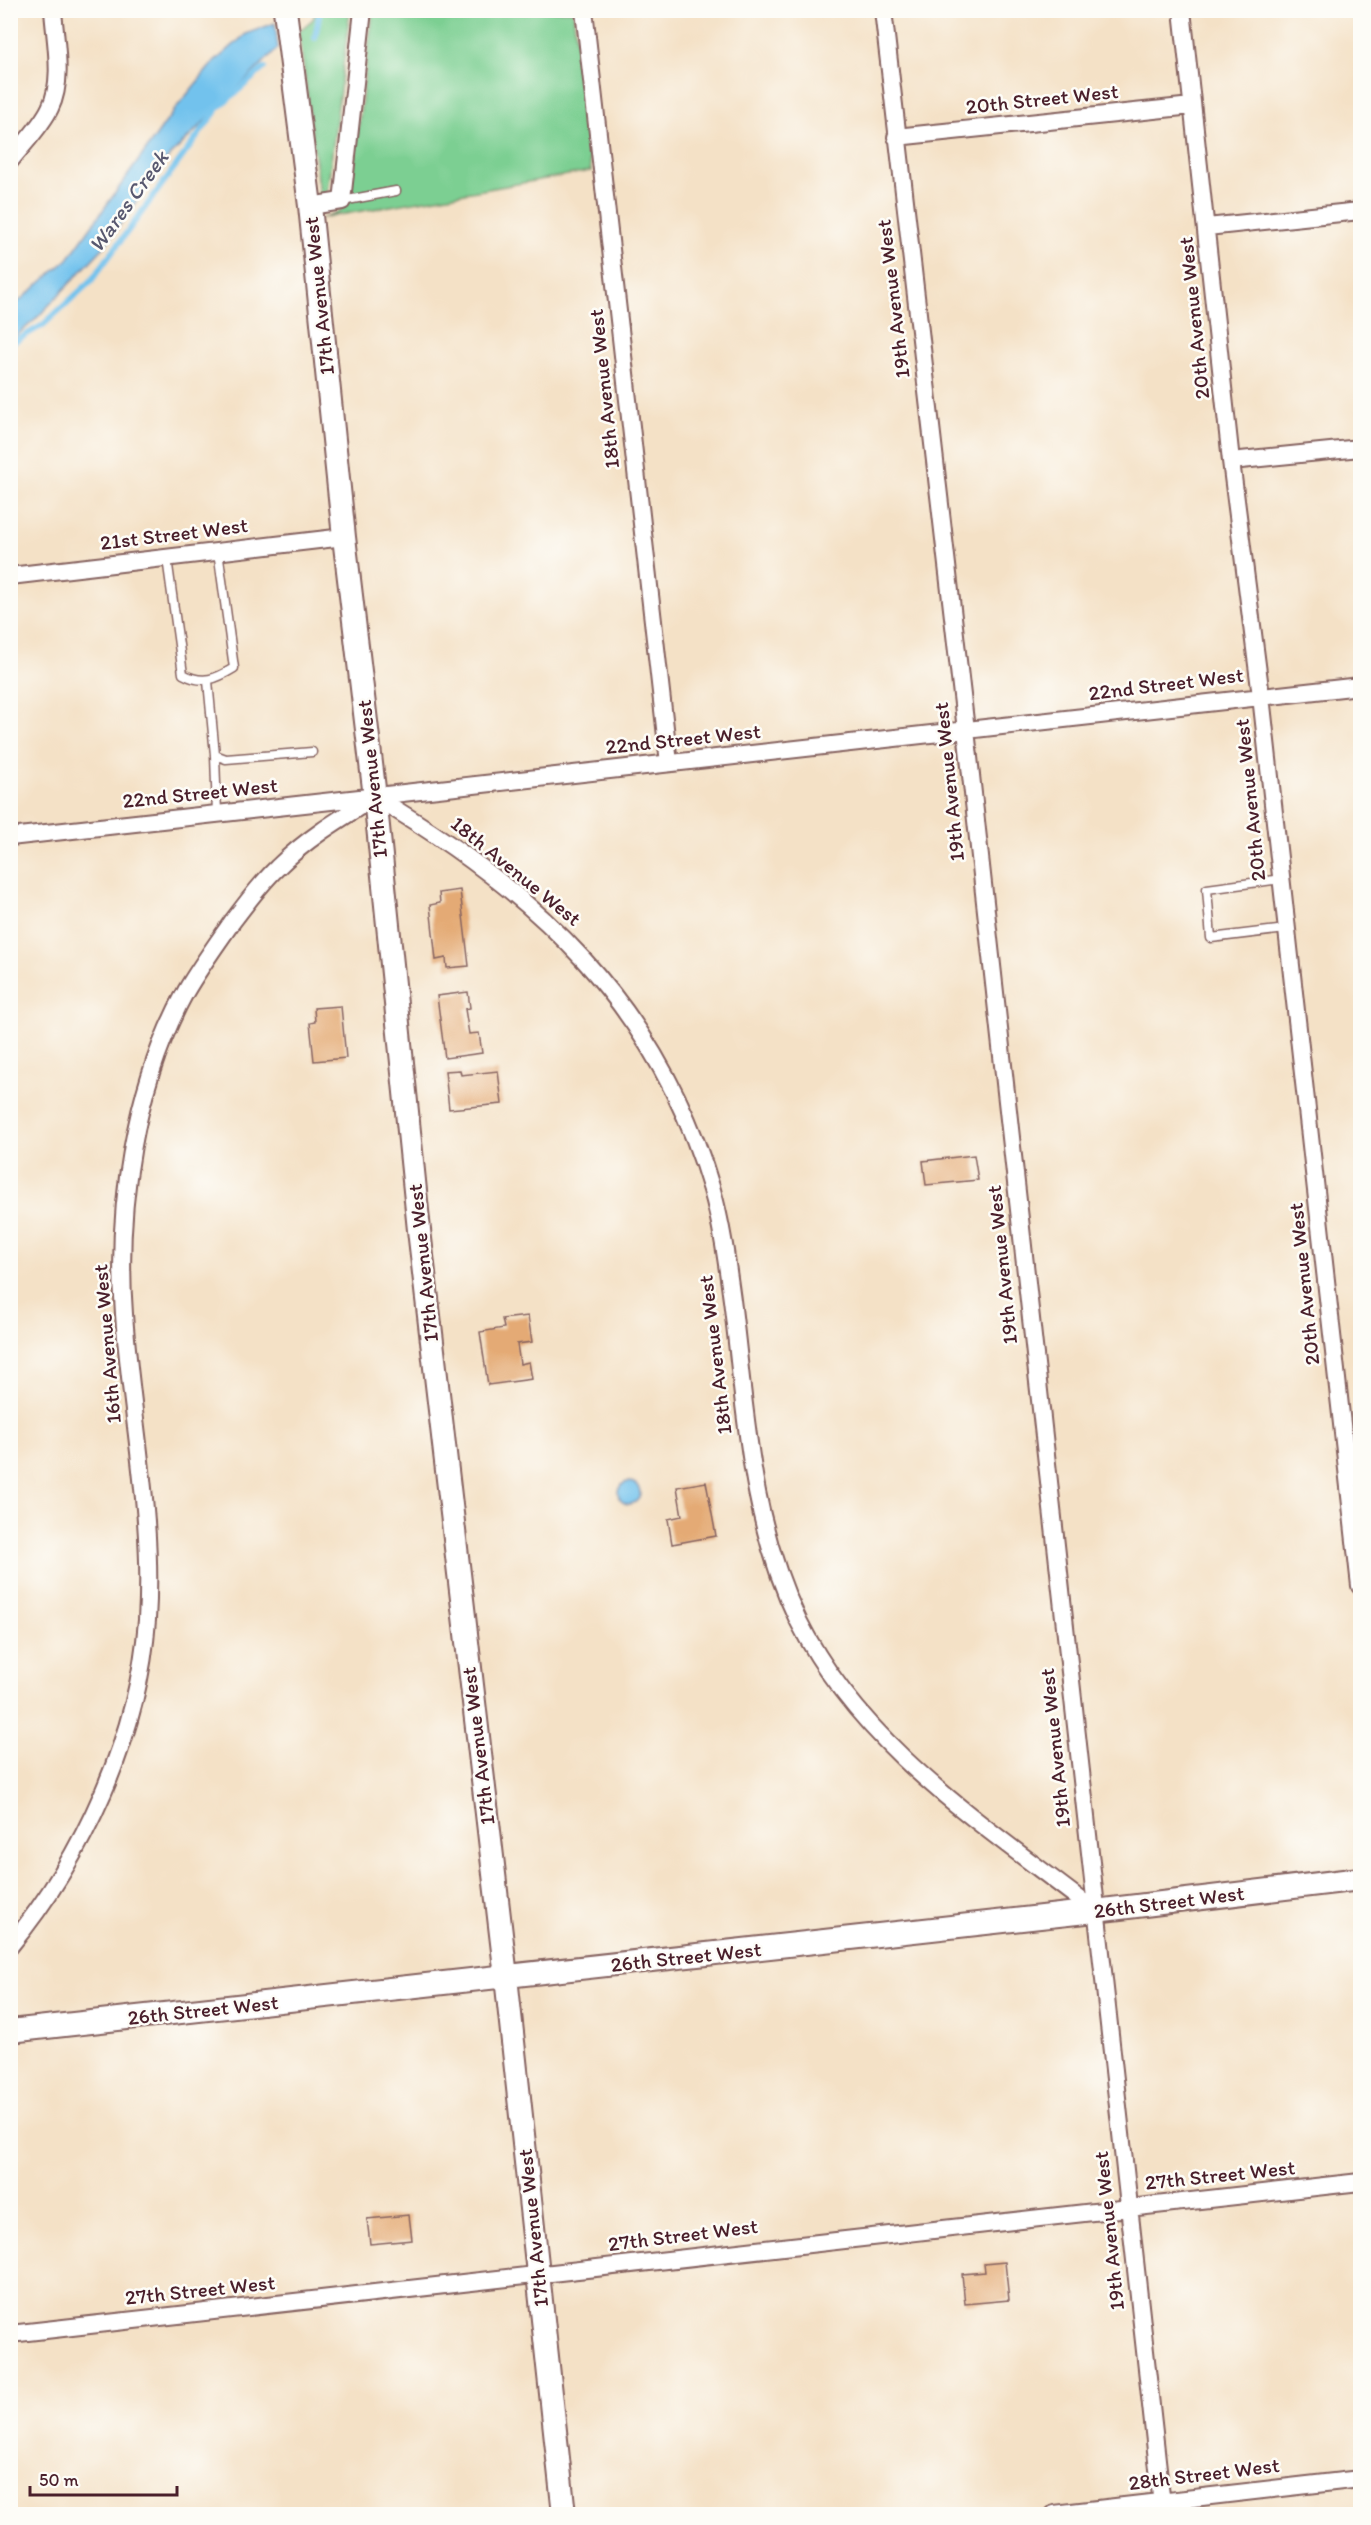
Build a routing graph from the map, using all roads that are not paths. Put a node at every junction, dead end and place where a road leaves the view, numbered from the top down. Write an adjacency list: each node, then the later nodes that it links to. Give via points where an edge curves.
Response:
1 (52, 10): 9 (street, via 57,55 54,97 50,108)
2 (285, 10): 12 (street, 17th Avenue West)
3 (363, 10): 11 (street)
4 (584, 10): 27 (street, 18th Avenue West)
5 (883, 10): 8 (street, 19th Avenue West)
6 (1182, 10): 7 (street, 20th Avenue West)
7 (1192, 106): 8 (street, 20th Street West); 14 (street, 20th Avenue West)
8 (896, 137): 24 (street, 19th Avenue West)
9 (10, 160)
10 (396, 191): 11 (lane)
11 (342, 201): 12 (street)
12 (310, 206): 17 (street, 17th Avenue West)
13 (1360, 211): 14 (street)
14 (1207, 227): 16 (street, 20th Avenue West)
15 (1360, 448): 16 (street)
16 (1231, 461): 23 (street, 20th Avenue West)
17 (344, 537): 18 (street, 21st Street West); 28 (street, 17th Avenue West)
18 (218, 551): 19 (street, 21st Street West); 21 (lane, via 234,668)
19 (167, 558): 20 (street, 21st Street West); 21 (lane, via 183,674)
20 (10, 576)
21 (208, 681): 26 (lane)
22 (1360, 686): 23 (street, 22nd Street West)
23 (1261, 696): 24 (street, 22nd Street West); 31 (street, 20th Avenue West)
24 (966, 729): 27 (street, 22nd Street West); 35 (street, 19th Avenue West)
25 (312, 752): 26 (lane, via 226,759)
26 (215, 755): 29 (lane)
27 (669, 763): 28 (street, 22nd Street West)
28 (375, 796): 29 (street, 22nd Street West); 35 (street, 18th Avenue West, via 430,830 525,902 597,973 627,1010 653,1051 682,1112 712,1190 732,1297 752,1473 764,1529 799,1621 852,1704 904,1761); 36 (street, 16th Avenue West, via 276,868 250,899 185,994 150,1082 130,1168 122,1241 124,1313 149,1564 145,1640 128,1719 100,1800 62,1874); 37 (street, 17th Avenue West, via 419,1230)
29 (217, 814): 30 (street, 22nd Street West)
30 (10, 837)
31 (1281, 879): 32 (street, 20th Avenue West); 32 (lane, via 1207,889 1211,938)
32 (1286, 929): 33 (street, 20th Avenue West)
33 (1360, 1586)
34 (1360, 1879): 35 (street, 26th Street West)
35 (1095, 1911): 37 (street, 26th Street West); 40 (street, 19th Avenue West)
36 (10, 1946)
37 (506, 1977): 38 (street, 26th Street West); 41 (street, 17th Avenue West)
38 (10, 2031)
39 (1360, 2182): 40 (street, 27th Street West)
40 (1130, 2207): 41 (street, 27th Street West); 44 (street, 19th Avenue West)
41 (538, 2275): 42 (street, 27th Street West); 45 (street, 17th Avenue West)
42 (10, 2334)
43 (1360, 2479): 44 (street, 28th Street West)
44 (1163, 2508): 46 (street, 28th Street West)
45 (564, 2514)
46 (1054, 2514)

